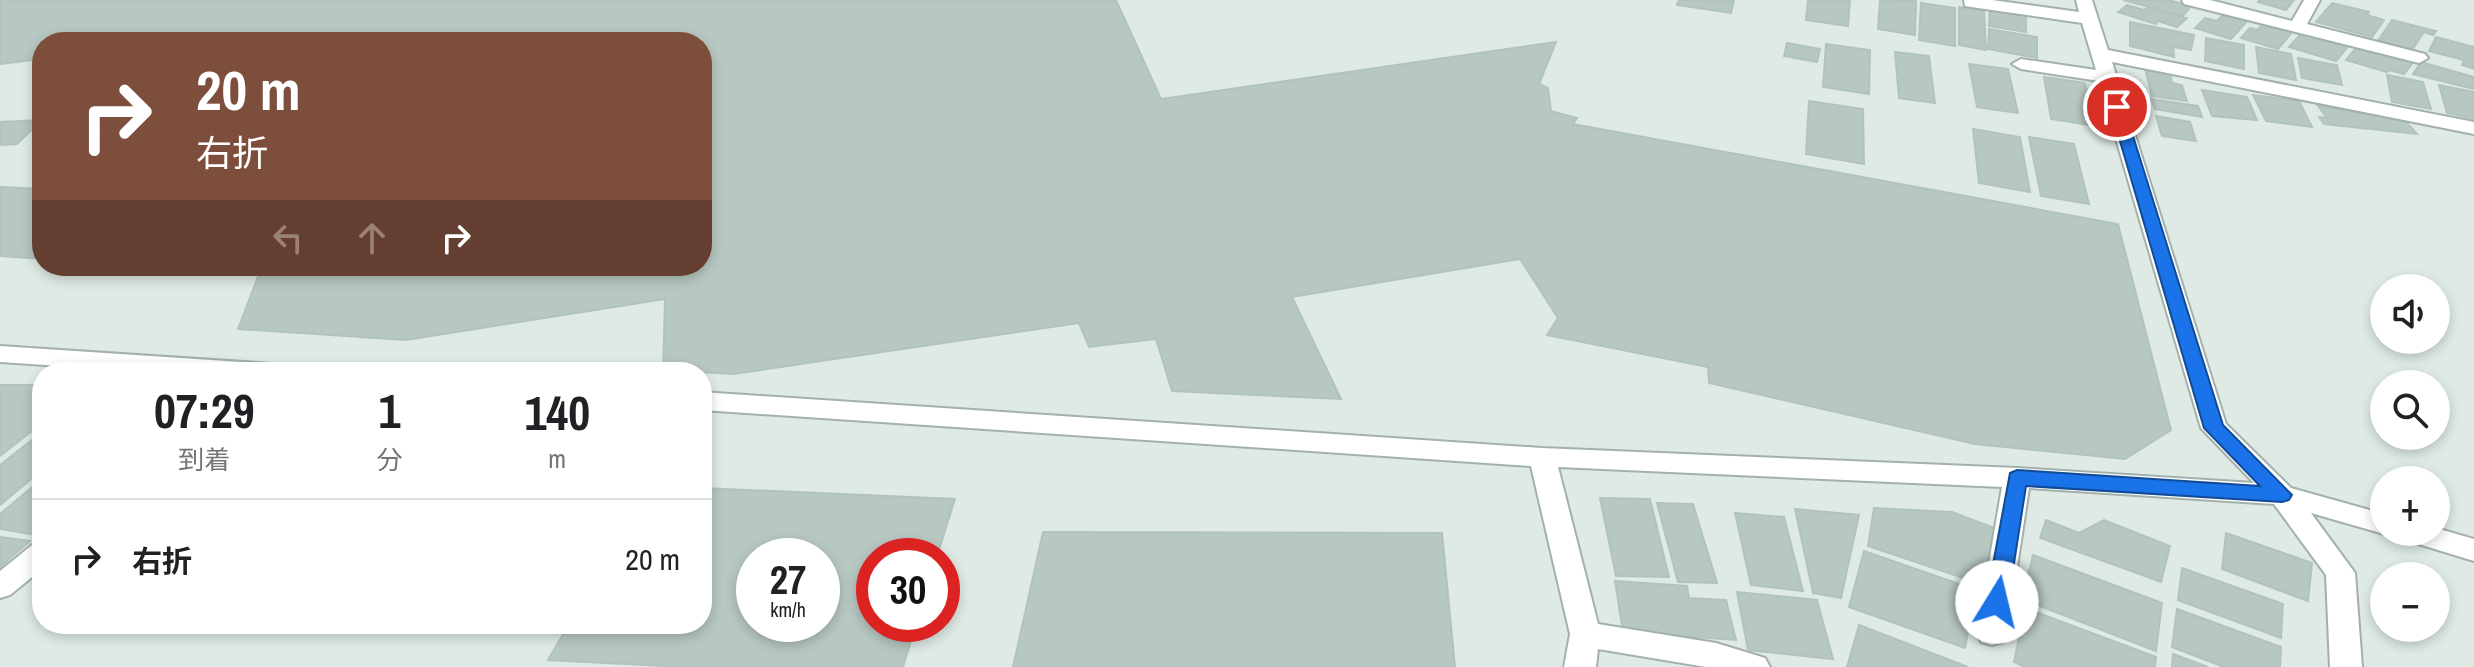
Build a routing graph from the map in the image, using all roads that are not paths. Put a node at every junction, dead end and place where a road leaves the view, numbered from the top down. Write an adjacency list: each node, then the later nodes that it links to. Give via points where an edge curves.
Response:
1 (2190, 0): 5 (street)
2 (2312, 1): 5 (street)
3 (1971, 2): 4 (street)
4 (2087, 9): 6 (street)
5 (2297, 27): 7 (street)
6 (2101, 54): 9 (street); 10 (street, via 2356,96)
7 (2419, 58)
8 (2021, 64): 9 (street)
9 (2108, 77): 16 (street, via 2214,428)
10 (2474, 128)
11 (0, 354): 12 (street)
12 (116, 362)
13 (712, 402): 14 (street)
14 (1542, 457): 15 (street); 23 (street)
15 (2017, 478): 16 (street); 22 (street)
16 (2282, 495): 17 (street); 26 (street, via 2340,573)
17 (2370, 520)
18 (2450, 543): 19 (street)
19 (2474, 550)
20 (32, 561): 21 (street)
21 (0, 587)
22 (1992, 633)
23 (1585, 634): 24 (street); 25 (street)
24 (1580, 667)
25 (1754, 667)
26 (2346, 667)

